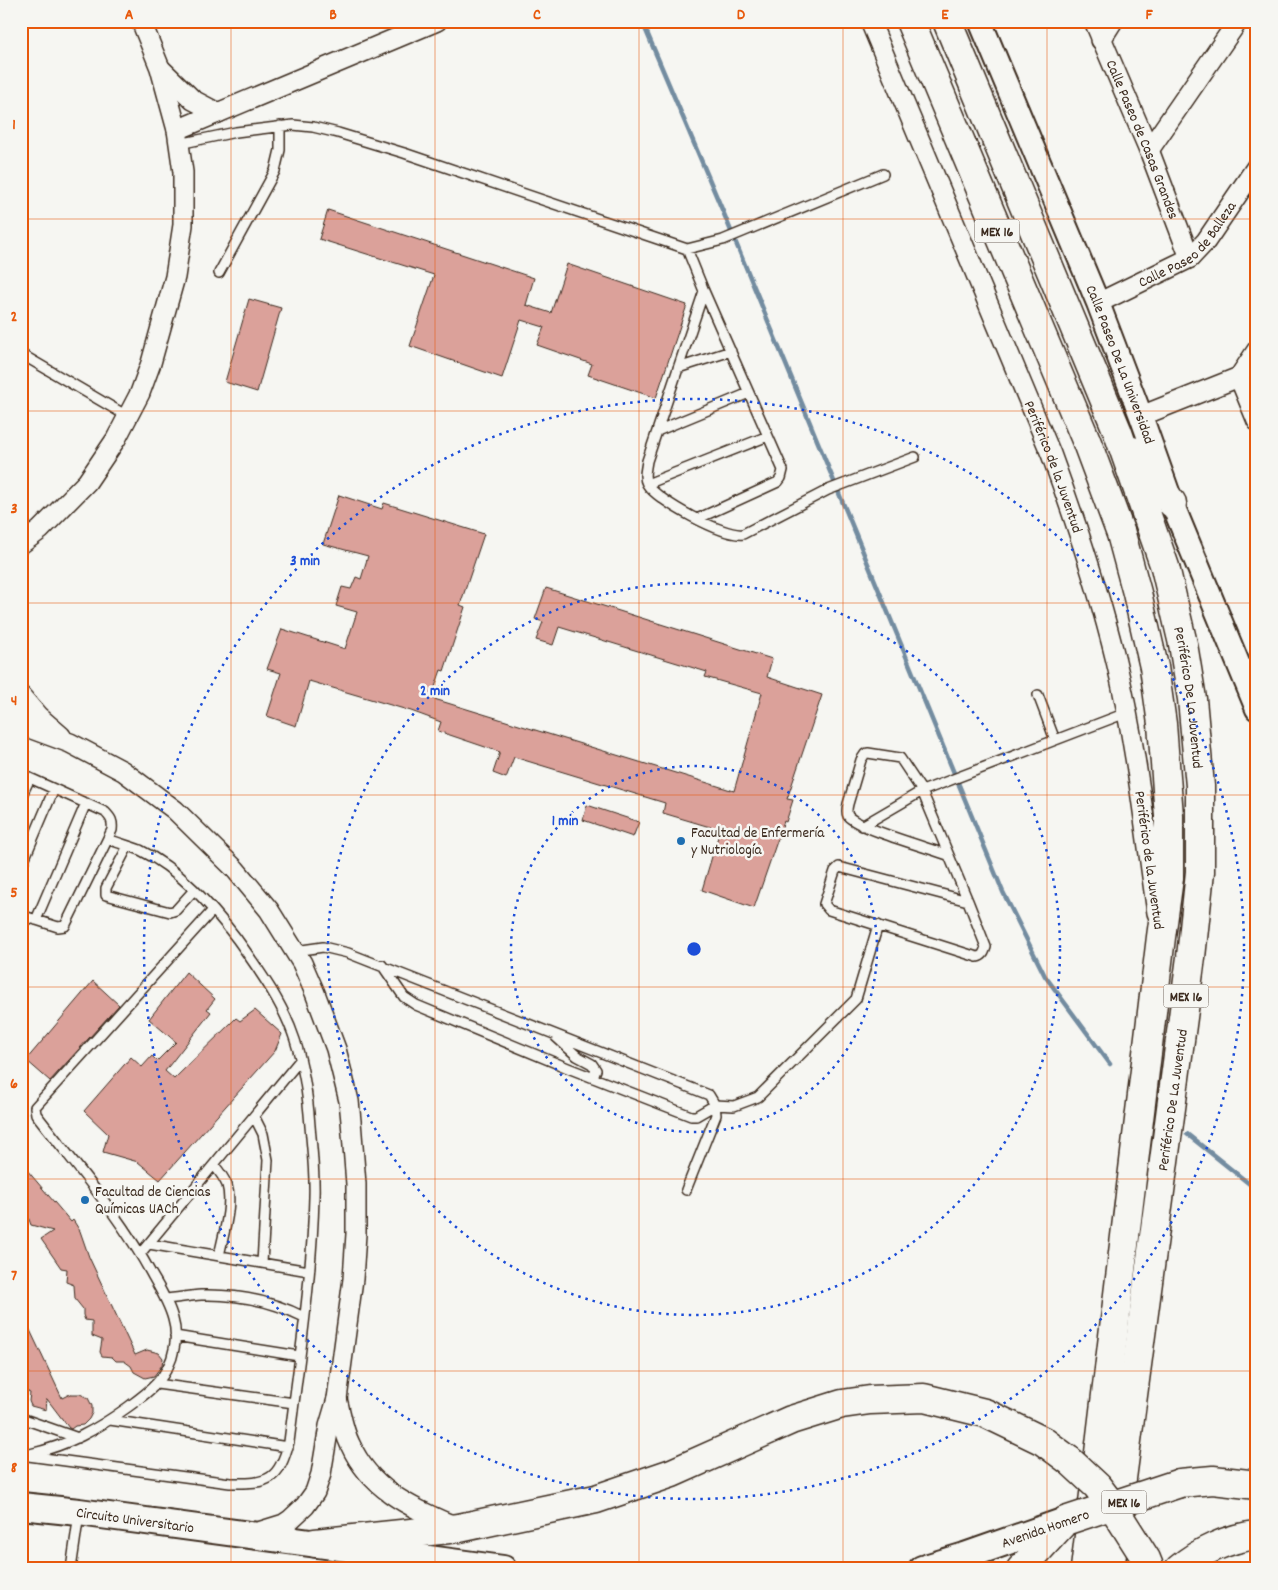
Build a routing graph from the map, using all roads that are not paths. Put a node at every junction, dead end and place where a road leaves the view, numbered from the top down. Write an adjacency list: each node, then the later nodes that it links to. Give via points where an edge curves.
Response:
1 (141, 21): 11 (street)
2 (437, 21): 12 (street)
3 (870, 21): 45 (street, Periférico de la Juventud, via 1051,454 1093,580 1116,661)
4 (910, 21): 65 (main road, Periférico De La Juventud / MEX 16, via 1086,440 1121,534 1154,666 1162,724 1169,816 1169,878)
5 (947, 21): 32 (main road, MEX 16)
6 (980, 21): 22 (street, Calle Paseo De La Universidad)
7 (1094, 21): 10 (street, Calle Paseo de Casas Grandes)
8 (1113, 21): 10 (street)
9 (1238, 21): 15 (street)
10 (1101, 40): 15 (street, Calle Paseo de Casas Grandes)
11 (160, 68): 12 (street, via 193,100); 14 (street)
12 (218, 114): 14 (street)
13 (280, 126): 14 (lane); 18 (lane, via 306,126 354,137); 20 (lane, via 280,150 275,171)
14 (178, 137): 29 (street, via 184,196 175,277 151,363)
15 (1149, 150): 19 (street, Calle Paseo de Casas Grandes)
16 (1257, 166): 19 (street, Calle Paseo de Balleza, via 1206,241)
17 (883, 174): 18 (lane, via 723,240)
18 (687, 249): 21 (lane)
19 (1190, 258): 22 (street, Calle Paseo de Balleza)
20 (219, 274)
21 (704, 291): 24 (lane); 26 (lane)
22 (1098, 302): 30 (street, Calle Paseo De La Universidad)
23 (1257, 350): 27 (street)
24 (730, 351): 26 (lane); 28 (lane)
25 (21, 354): 29 (lane)
26 (678, 368): 33 (lane)
27 (1239, 377): 30 (street); 31 (street)
28 (749, 393): 33 (lane); 34 (lane)
29 (128, 416): 39 (street, via 92,475)
30 (1141, 416): 37 (street, Calle Paseo De La Universidad)
31 (1257, 421)
32 (1117, 430): 37 (main road); 105 (main road, Periférico De La Juventud / MEX 16, via 1165,566 1183,644 1200,786 1200,872)
33 (657, 431): 36 (lane, via 647,461)
34 (768, 436): 36 (lane); 38 (lane, via 783,470 778,482)
35 (915, 457): 38 (lane, via 848,481 743,534 730,534)
36 (647, 484): 38 (lane, via 676,508)
37 (1172, 503): 44 (street, Calle Paseo De La Universidad)
38 (697, 519)
39 (40, 530): 40 (street); 41 (street)
40 (21, 544)
41 (21, 560)
42 (1038, 695): 47 (lane)
43 (21, 696): 48 (street, via 38,716)
44 (1257, 709)
45 (1126, 713): 47 (lane); 65 (street, Periférico de la Juventud)
46 (21, 725): 48 (street)
47 (1055, 740): 51 (lane)
48 (70, 743): 66 (street, via 123,771 175,810 249,884)
49 (26, 776): 50 (lane); 52 (lane)
50 (54, 789): 53 (lane); 58 (lane)
51 (922, 791): 54 (lane); 54 (lane, via 900,758 865,754 860,760 847,812); 57 (lane)
52 (21, 797)
53 (86, 803): 55 (lane, via 111,817 113,823); 63 (lane)
54 (862, 826): 57 (lane)
55 (108, 839): 56 (lane); 63 (lane, via 68,923 58,927)
56 (128, 846): 59 (lane, via 169,868); 59 (lane, via 106,888 106,895 170,912 176,910)
57 (948, 855): 60 (lane)
58 (21, 867)
59 (194, 890): 61 (lane)
60 (968, 901): 64 (lane, via 986,947 981,956); 64 (lane, via 837,869 824,901 826,907)
61 (213, 910): 69 (lane, via 256,965 283,1012); 76 (lane, via 35,1107 36,1114)
62 (21, 915): 63 (lane)
63 (36, 920)
64 (878, 926): 71 (lane, via 856,999 758,1097 734,1106)
65 (1161, 937): 104 (main road, Periférico De La Juventud / MEX 16)
66 (294, 951): 67 (lane, via 323,947 348,952); 85 (street, via 312,985 336,1049 349,1101 352,1129 356,1234)
67 (382, 966): 68 (lane); 70 (lane, via 404,997 416,1005)
68 (550, 1032): 70 (lane, via 577,1056 592,1064 596,1070); 71 (lane, via 709,1095)
69 (300, 1060): 72 (lane); 79 (lane, via 308,1099 313,1162)
70 (593, 1078): 71 (lane, via 691,1116)
71 (715, 1105): 74 (lane, via 716,1115)
72 (254, 1116): 73 (lane); 78 (lane, via 263,1134 268,1160)
73 (214, 1165): 75 (lane); 77 (lane, via 224,1178 229,1195)
74 (686, 1190)
75 (148, 1244): 76 (lane); 77 (lane)
76 (140, 1254): 80 (lane)
77 (219, 1256): 78 (lane)
78 (262, 1263): 79 (lane)
79 (309, 1271): 81 (lane)
80 (165, 1299): 81 (lane, via 201,1295 249,1299); 82 (lane)
81 (304, 1317): 83 (lane)
82 (176, 1336): 83 (lane); 84 (lane, via 169,1366)
83 (299, 1356): 86 (lane)
84 (158, 1384): 86 (lane); 88 (lane)
85 (337, 1399): 96 (street, via 349,1443 376,1483 405,1503); 97 (street, via 315,1492 305,1506 284,1524)
86 (294, 1403): 90 (lane)
87 (21, 1418): 89 (lane)
88 (110, 1420): 89 (lane); 90 (lane)
89 (78, 1438): 91 (lane, via 55,1448)
90 (288, 1447): 91 (lane, via 279,1470 271,1477 249,1483)
91 (23, 1455)
92 (1257, 1485): 95 (main road, Avenida Homero / MEX 16, bridge, via 1213,1480 1180,1483)
93 (23, 1507): 94 (main road, Circuito Universitario)
94 (79, 1512): 97 (main road, Circuito Universitario); 100 (lane)
95 (1066, 1521): 102 (main road, Avenida Homero / MEX 16); 103 (main road)
96 (459, 1528): 99 (main road); 106 (main road, bridge, via 596,1499 672,1473 791,1420 842,1404 924,1398 985,1413 1043,1441 1070,1461 1097,1486 1113,1507)
97 (249, 1535): 99 (main road)
98 (1257, 1535): 107 (main road, via 1211,1548)
99 (315, 1543): 101 (main road)
100 (74, 1568)
101 (504, 1569)
102 (922, 1569)
103 (1021, 1569)
104 (1085, 1569)
105 (1110, 1569)
106 (1150, 1569)
107 (1179, 1569)

